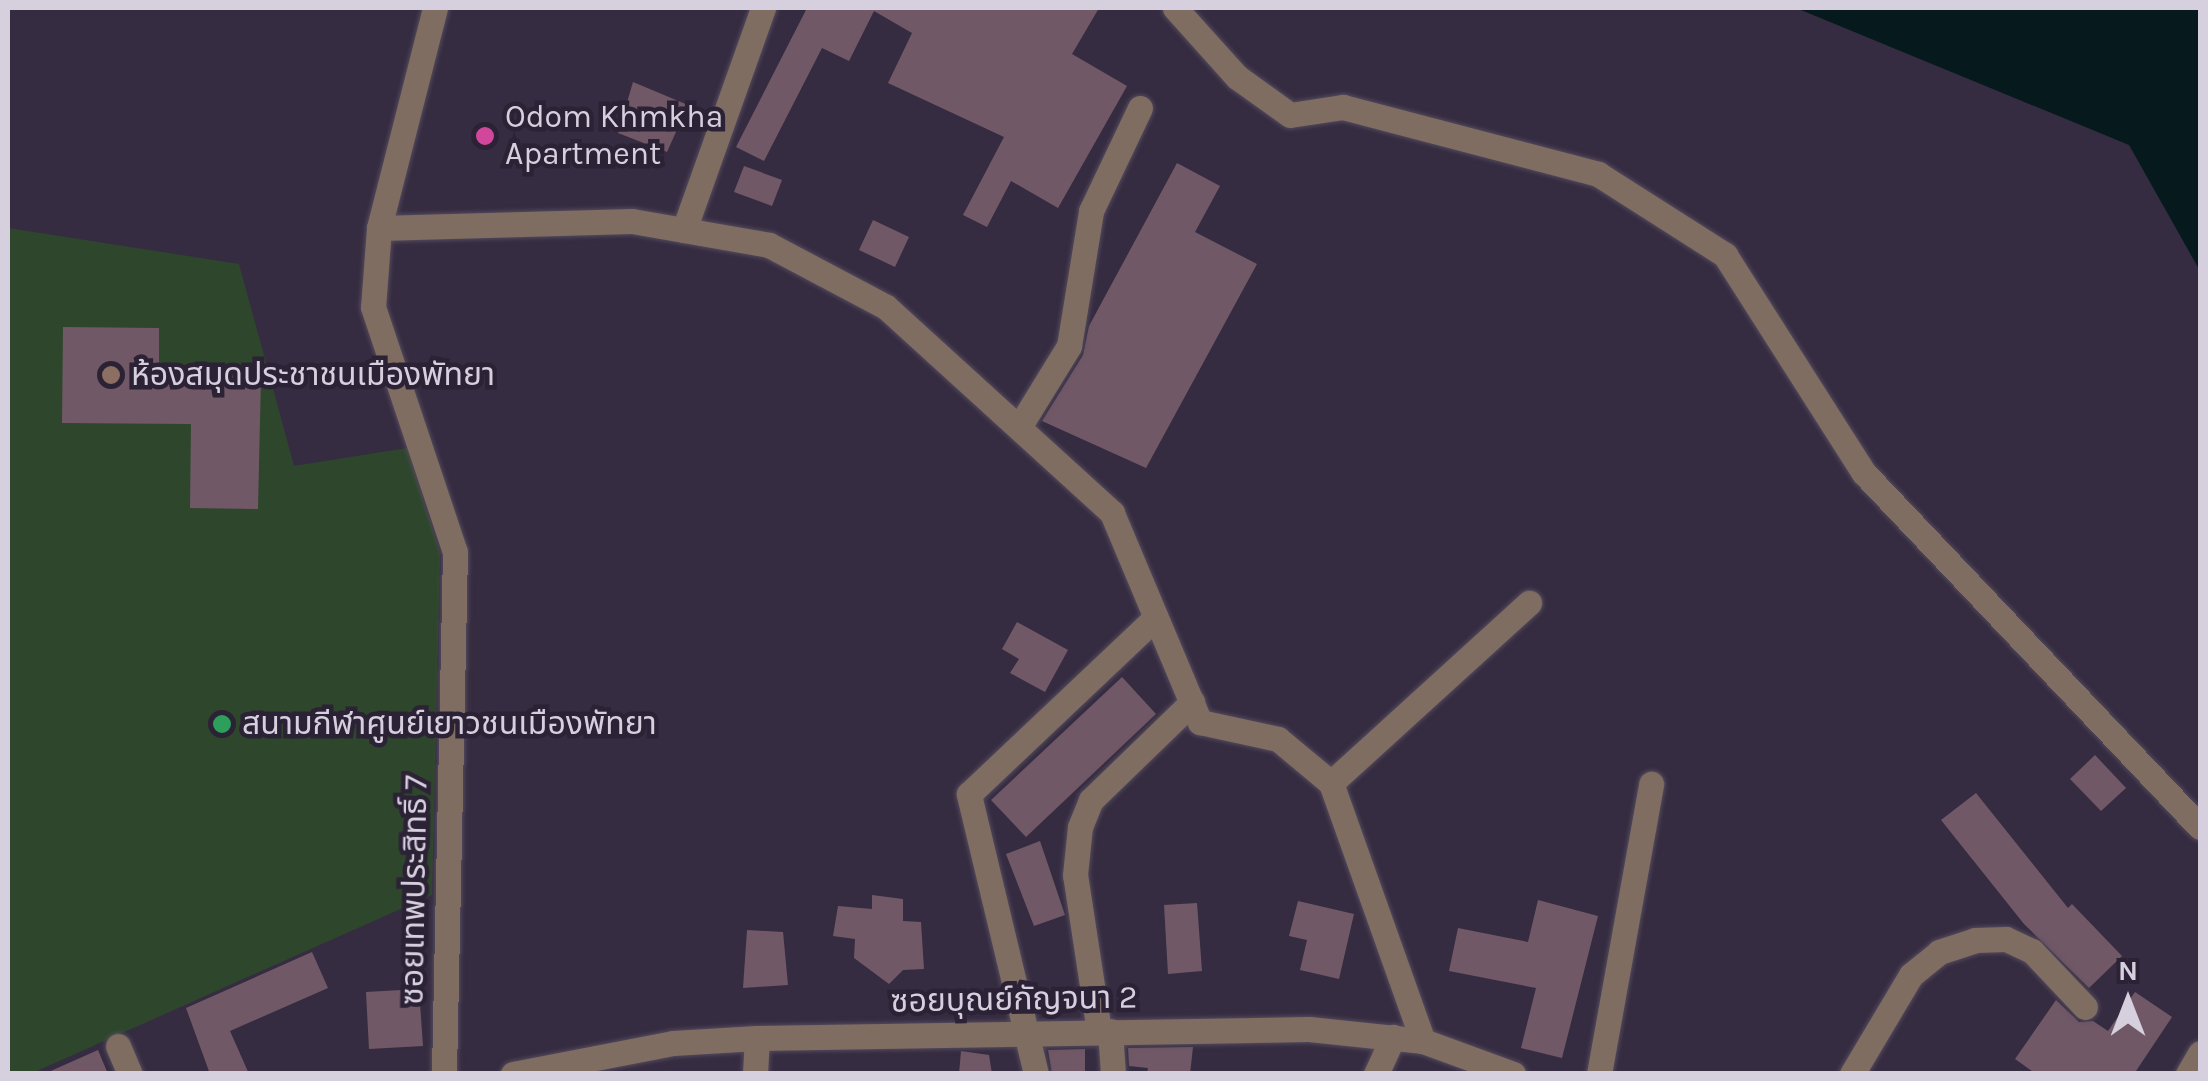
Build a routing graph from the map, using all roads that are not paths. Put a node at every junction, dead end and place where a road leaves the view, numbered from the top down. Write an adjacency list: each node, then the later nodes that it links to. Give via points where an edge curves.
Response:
1 (435, 8): 5 (street, ซอยเทพประสิทธิ์ 7)
2 (763, 8): 6 (street)
3 (1175, 8): 13 (street, via 1237,76 1290,115 1344,107 1598,174 1725,254 1864,473)
4 (1140, 108): 7 (street, via 1091,212 1068,346)
5 (379, 228): 6 (street, via 632,222); 23 (street, ซอยเทพประสิทธิ์ 7, via 373,307 454,552)
6 (684, 230): 7 (street, via 769,246 886,307)
7 (1021, 424): 9 (street, via 1112,513)
8 (1528, 603): 11 (street)
9 (1155, 618): 10 (street); 16 (street, via 970,794)
10 (1192, 702): 11 (street, via 1200,722 1278,739); 15 (street, via 1091,800 1080,827 1075,876)
11 (1331, 783): 19 (street)
12 (1651, 784): 30 (street)
13 (2200, 827)
14 (2085, 1008): 31 (street, via 2032,951 2006,939 1975,940 1939,952 1911,975)
15 (1104, 1031): 16 (street, ซอยบุณย์กัญจนา 2); 17 (street, ซอยบุณย์กัญจนา 2, via 1309,1030); 27 (street)
16 (1031, 1032): 18 (street, ซอยบุณย์กัญจนา 2); 26 (street)
17 (1392, 1037): 19 (street, ซอยบุณย์กัญจนา 2); 28 (street)
18 (757, 1038): 24 (street, ซอยบุณย์กัญจนา 2, via 674,1043); 25 (street)
19 (1424, 1040): 29 (street, ซอยบุณย์กัญจนา 2)
20 (118, 1046): 22 (street)
21 (2200, 1053): 32 (street)
22 (130, 1074)
23 (444, 1074)
24 (513, 1074)
25 (755, 1074)
26 (1036, 1074)
27 (1113, 1074)
28 (1376, 1074)
29 (1513, 1074)
30 (1598, 1074)
31 (1852, 1074)
32 (2188, 1074)

